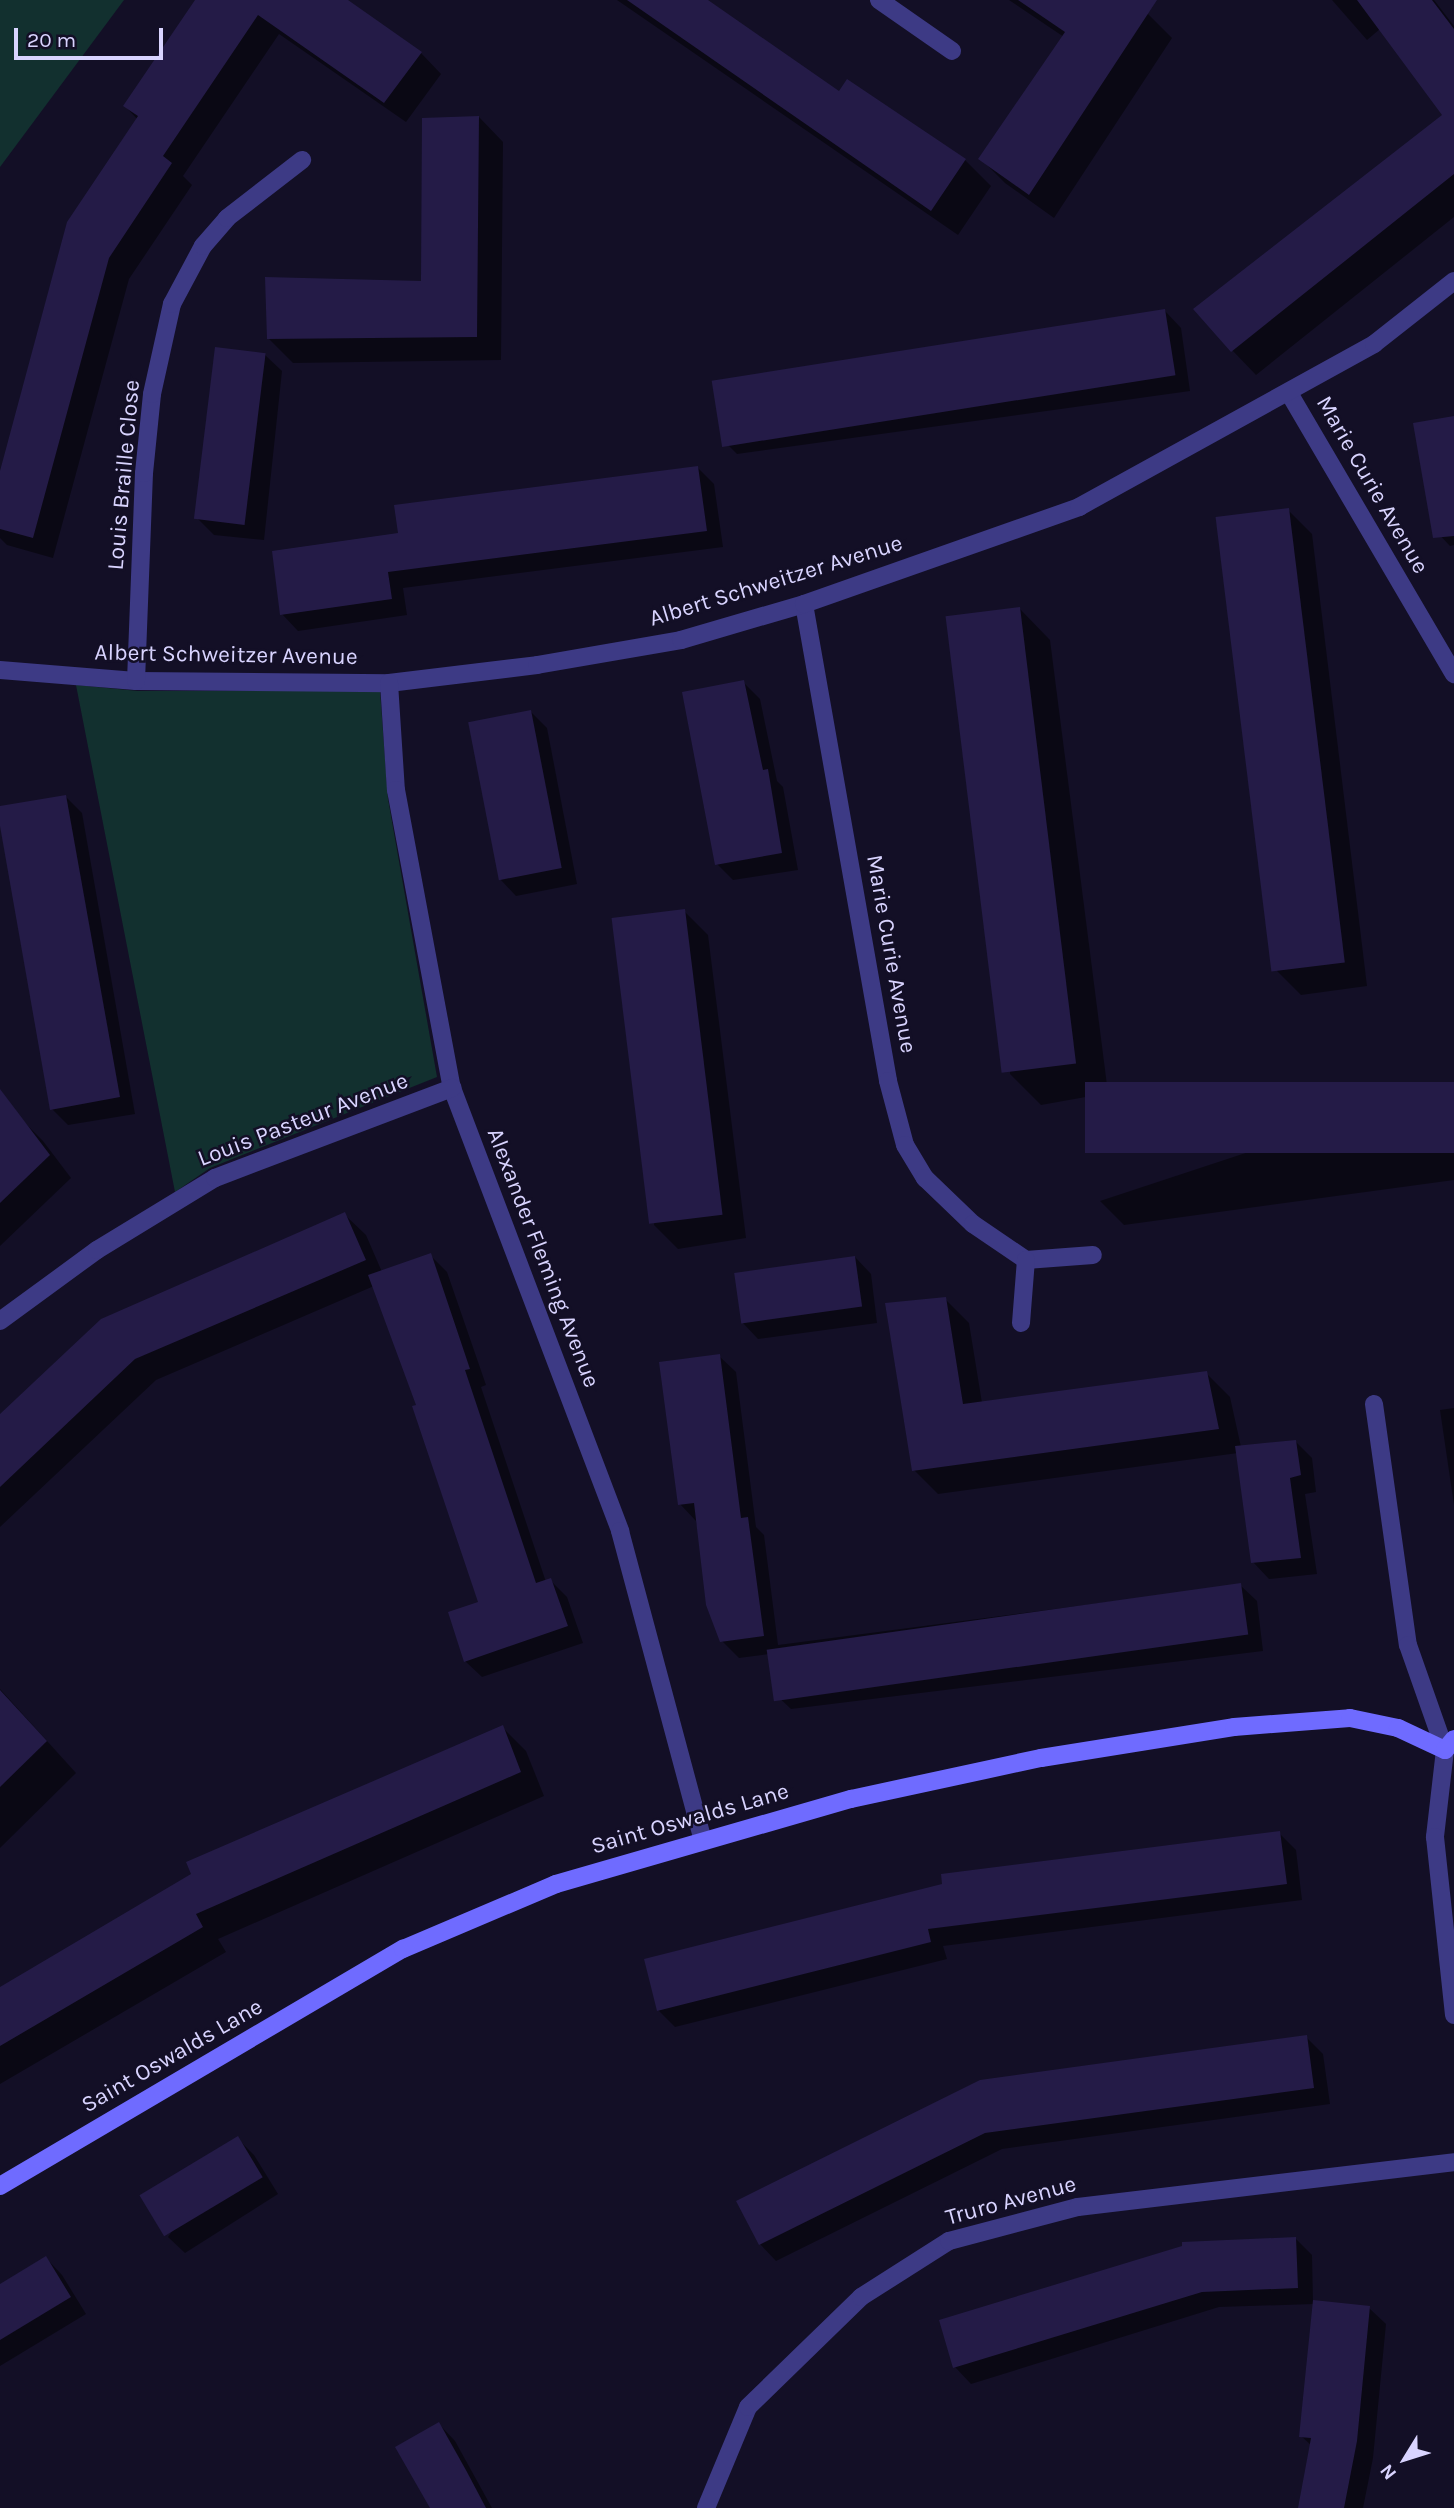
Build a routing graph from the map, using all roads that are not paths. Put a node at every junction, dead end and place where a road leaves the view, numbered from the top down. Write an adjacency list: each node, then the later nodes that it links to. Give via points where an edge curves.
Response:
1 (879, 0): 2 (street)
2 (952, 51)
3 (302, 160): 9 (street, Louis Braille Close, via 227,218 203,246 172,304 152,394 145,460)
4 (1454, 281): 5 (street, Albert Schweitzer Avenue, via 1374,344)
5 (1289, 393): 6 (street, Albert Schweitzer Avenue, via 1079,507); 8 (street, Marie Curie Avenue)
6 (804, 604): 10 (street, Albert Schweitzer Avenue, via 681,640 537,665); 13 (street, Marie Curie Avenue, via 888,1081 905,1145 925,1178 973,1224)
7 (0, 670): 9 (street, Albert Schweitzer Avenue)
8 (1454, 674)
9 (136, 681): 10 (street, Albert Schweitzer Avenue)
10 (389, 683): 11 (street, Alexander Fleming Avenue, via 396,790)
11 (452, 1088): 14 (street, Louis Pasteur Avenue, via 215,1178 97,1250); 18 (street, Alexander Fleming Avenue, via 620,1531)
12 (1093, 1255): 13 (street)
13 (1026, 1260): 15 (street)
14 (0, 1321)
15 (1021, 1323)
16 (1374, 1404): 17 (street, via 1408,1645)
17 (1449, 1744): 18 (street, Saint Oswalds Lane, via 1350,1718 1234,1727 1041,1758 851,1799); 19 (street, via 1435,1837)
18 (703, 1840): 21 (street, Saint Oswalds Lane, via 556,1884 403,1949)
19 (1454, 2015)
20 (1454, 2162): 22 (street, Truro Avenue, via 1078,2207 948,2241 861,2297 748,2407)
21 (0, 2186)
22 (706, 2508)

